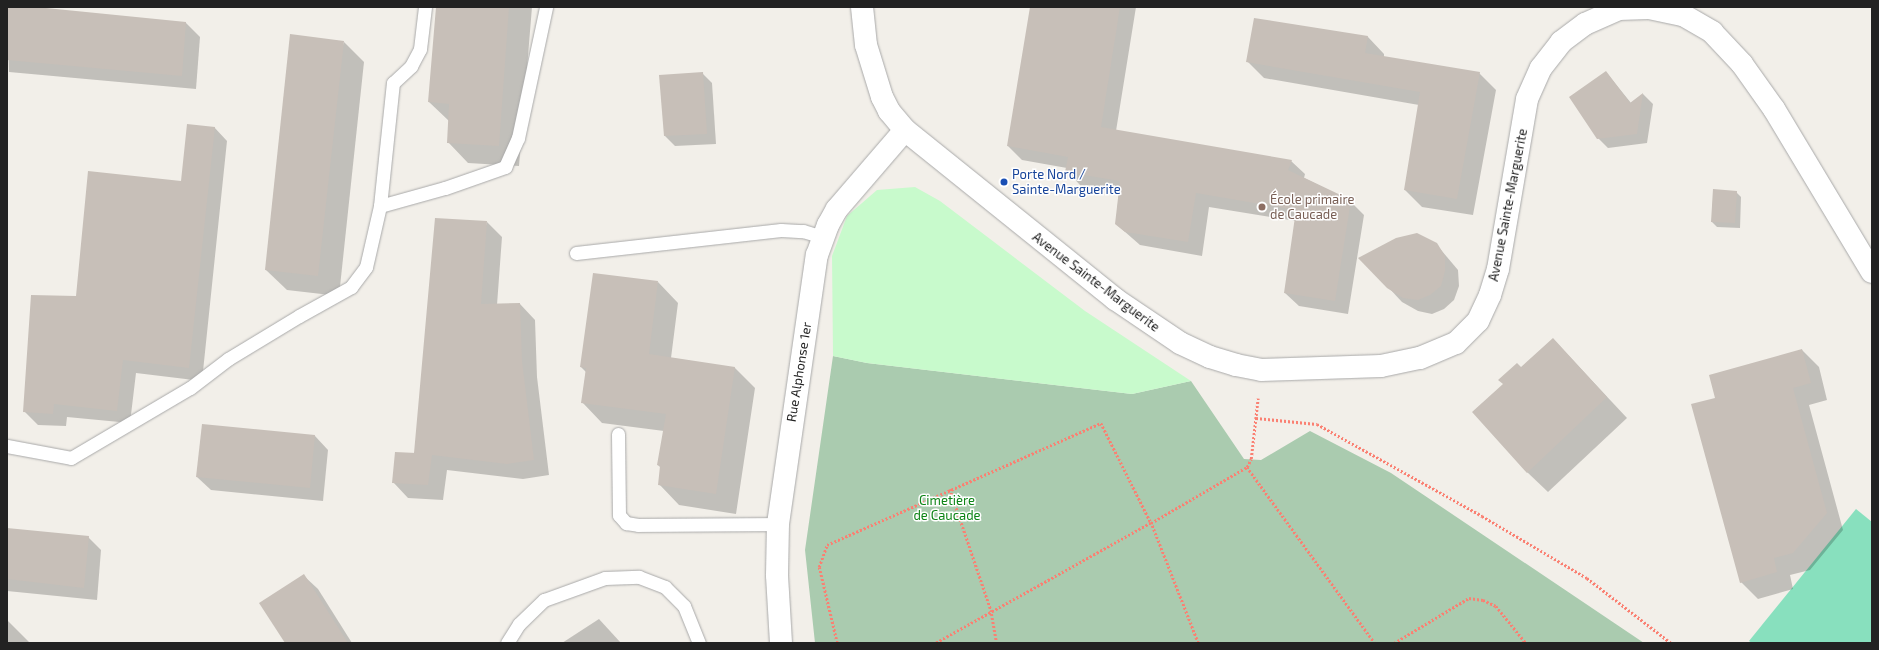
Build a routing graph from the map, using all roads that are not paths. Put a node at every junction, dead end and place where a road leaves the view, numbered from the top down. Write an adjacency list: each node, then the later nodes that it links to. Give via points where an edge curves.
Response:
1 (425, 7): 6 (lane, via 420,49 411,66 393,83)
2 (546, 7): 6 (lane, via 518,138 505,166 445,188)
3 (862, 7): 5 (street, Avenue Sainte-Marguerite, via 866,45 882,96 889,111)
4 (1682, 11): 5 (street, Avenue Sainte-Marguerite, via 1618,9 1585,24 1561,42 1541,68 1527,99 1498,269 1478,322 1456,343 1420,358 1382,366 1261,370 1210,357 1158,329 1076,269); 9 (street, Avenue Sainte-Marguerite, via 1712,32 1742,64 1774,109)
5 (905, 130): 7 (street, Rue Alphonse 1er, via 837,209)
6 (380, 206): 11 (lane, via 366,267 351,287 228,359 190,388 71,458)
7 (823, 237): 8 (lane, via 803,231 781,230); 12 (street, Rue Alphonse 1er, via 817,255)
8 (576, 253)
9 (1872, 272)
10 (618, 434): 12 (lane, via 619,515 626,523)
11 (7, 446)
12 (778, 524): 15 (street, Rue Alphonse 1er, via 776,575)
13 (506, 643): 14 (lane, via 519,624 544,600 605,578 639,577 665,587 684,606)
14 (699, 643)
15 (781, 643)

